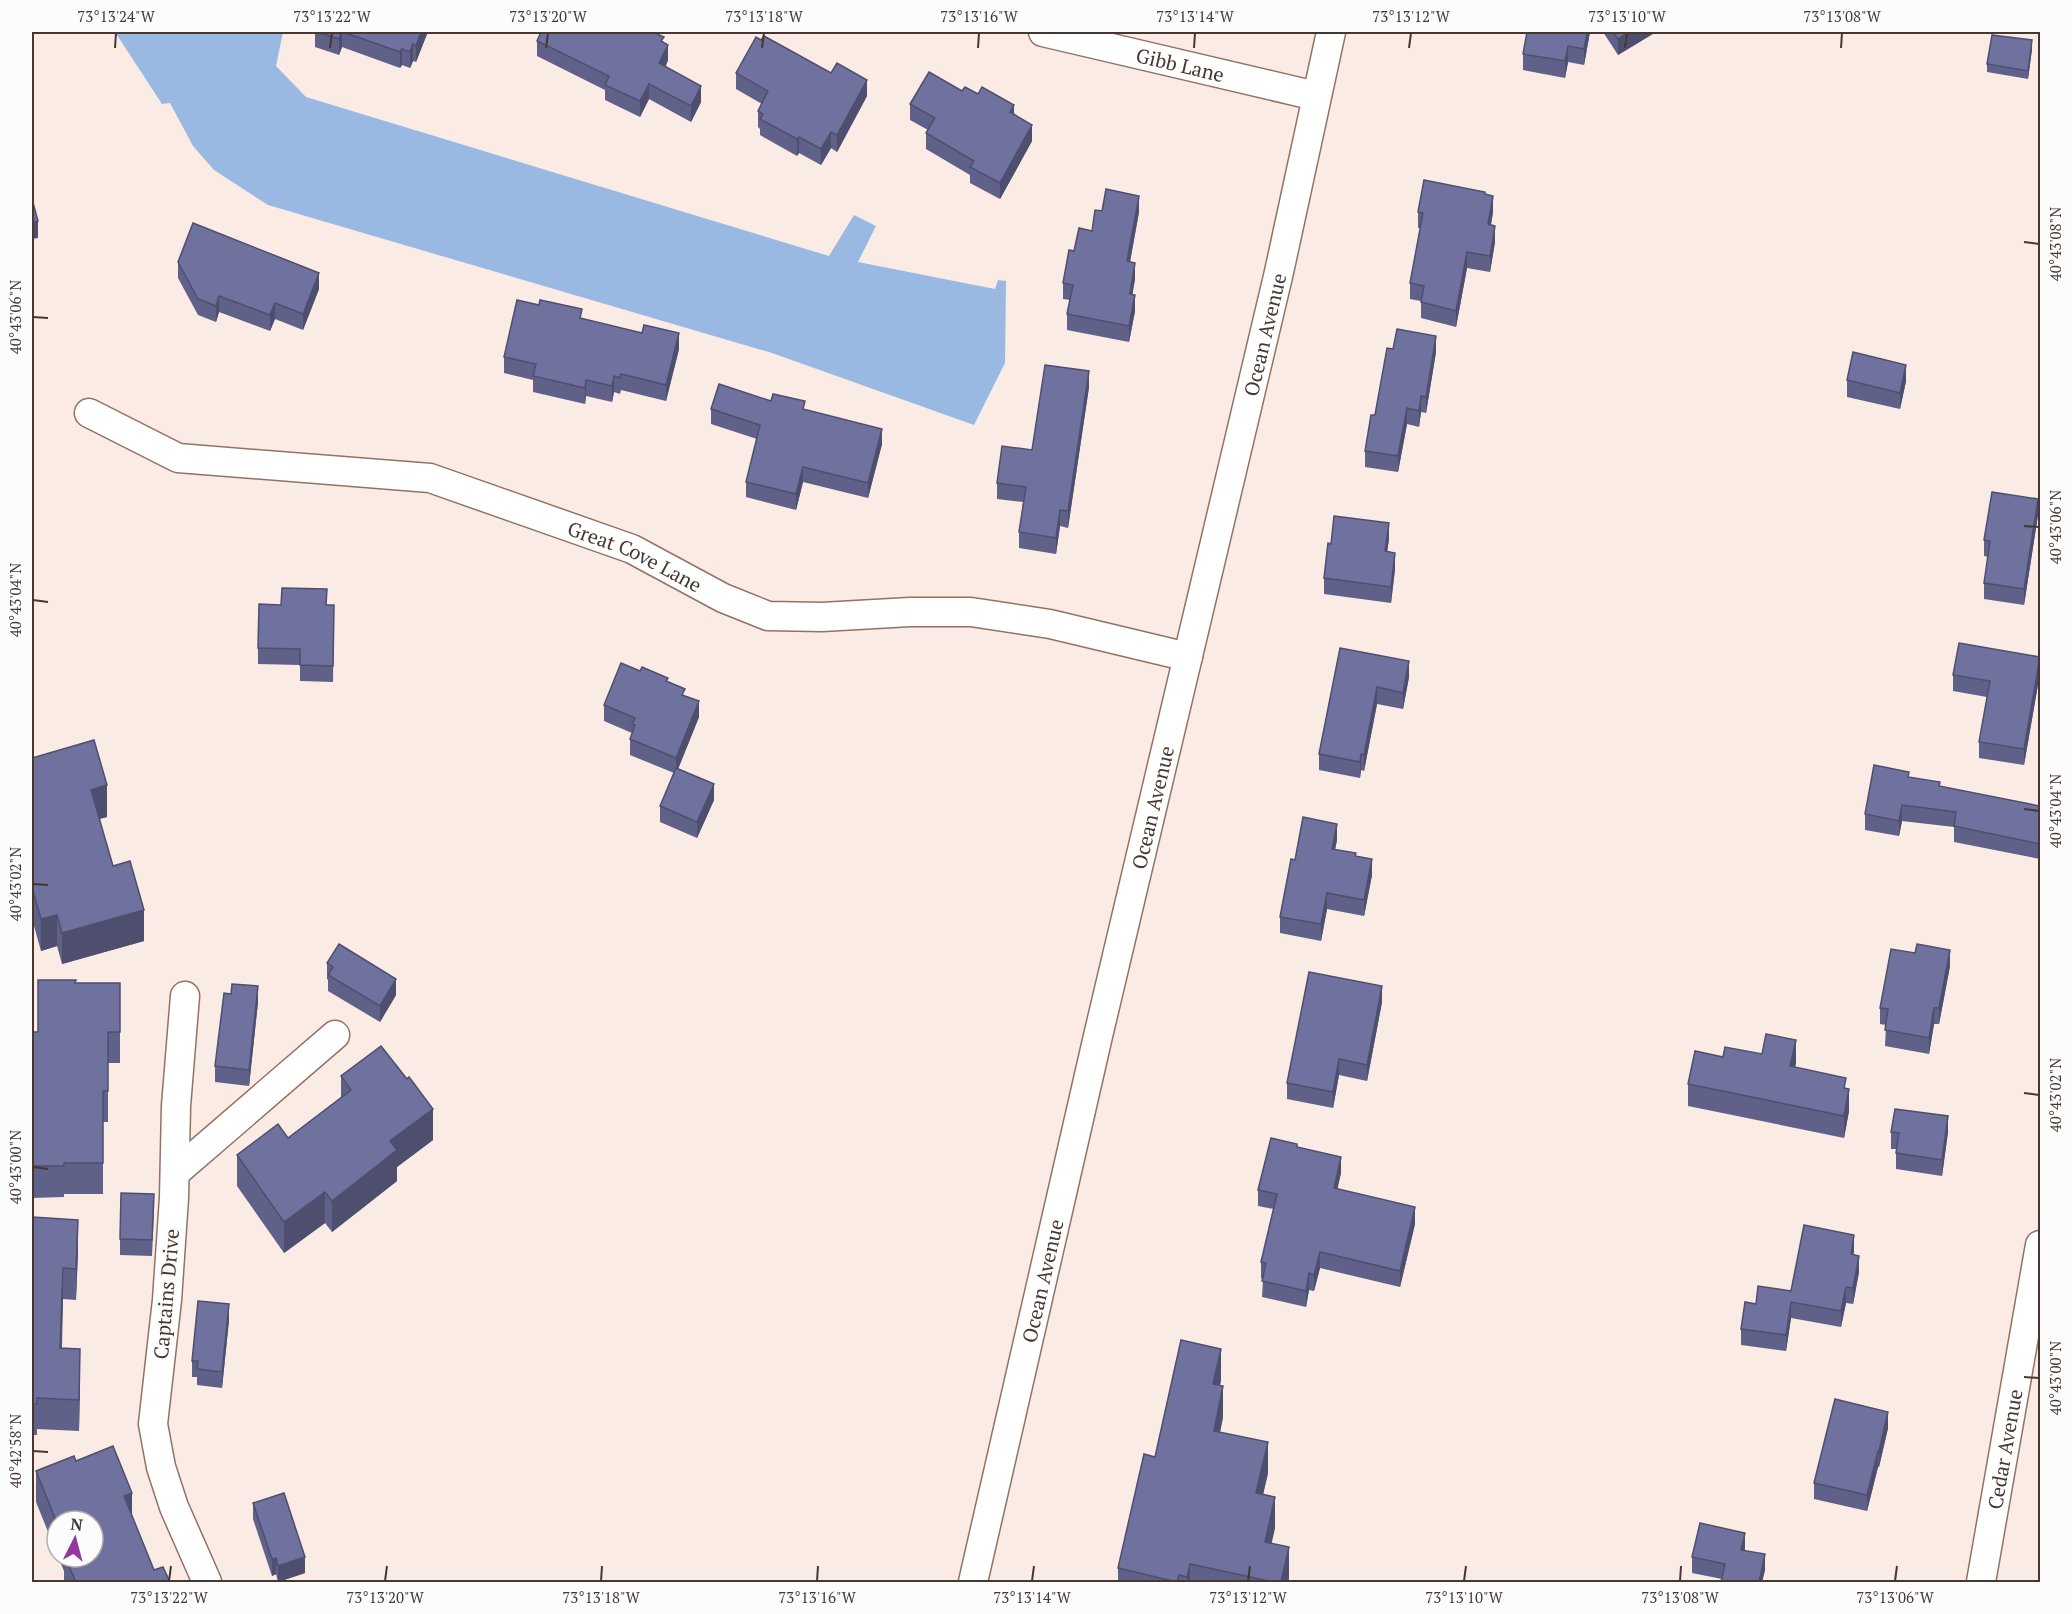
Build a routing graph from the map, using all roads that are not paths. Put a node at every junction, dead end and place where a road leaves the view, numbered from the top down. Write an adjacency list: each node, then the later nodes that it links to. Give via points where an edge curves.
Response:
1 (1043, 32): 3 (street, Gibb Lane)
2 (1331, 32): 3 (street, Ocean Avenue)
3 (1316, 96): 5 (street, Ocean Avenue, via 1279,272)
4 (89, 413): 5 (street, Great Cove Lane, via 178,458 430,478 632,549 723,598 768,615 971,612 1050,624)
5 (1188, 657): 11 (street, Ocean Avenue)
6 (185, 996): 8 (street, Captains Drive)
7 (335, 1035): 8 (street)
8 (175, 1173): 10 (street, Captains Drive, via 153,1424 160,1467)
9 (2040, 1245): 12 (street, Cedar Avenue)
10 (207, 1582)
11 (973, 1582)
12 (1981, 1582)

